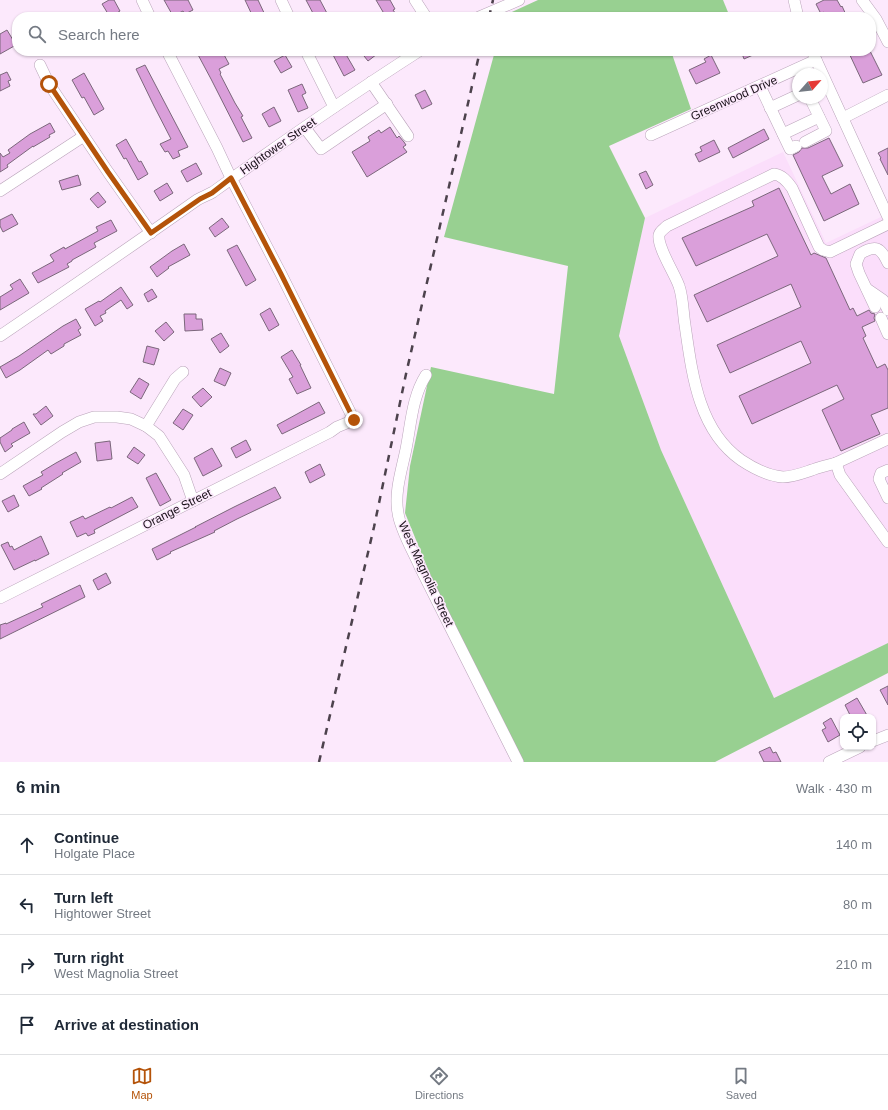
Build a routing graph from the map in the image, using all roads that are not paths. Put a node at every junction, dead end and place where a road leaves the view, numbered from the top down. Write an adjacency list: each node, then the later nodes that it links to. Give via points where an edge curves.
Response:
1 (142, 0): 7 (street)
2 (280, 0): 8 (street)
3 (415, 0): 9 (street)
4 (519, 0): 10 (street)
5 (794, 0): 11 (street)
6 (862, 0): 12 (street)
7 (148, 12)
8 (286, 12)
9 (423, 12)
10 (491, 12)
11 (797, 12)
12 (871, 12)
13 (876, 19): 14 (street)
14 (888, 42)
15 (170, 56): 38 (street)
16 (308, 56): 29 (street)
17 (411, 56): 23 (street, Hightower Street)
18 (813, 56): 21 (street, Greenwood Drive)
19 (814, 56): 32 (street)
20 (40, 65): 36 (street, via 49,84)
21 (801, 68)
22 (792, 74): 24 (street, Greenwood Drive)
23 (371, 82): 27 (street); 29 (street, Hightower Street)
24 (760, 86): 30 (street); 35 (street, Greenwood Drive)
25 (888, 95): 32 (street)
26 (792, 98): 30 (street)
27 (387, 104): 33 (street, via 321,149); 37 (street)
28 (813, 104): 31 (street)
29 (334, 107): 33 (street, Hightower Street)
30 (770, 108): 34 (street)
31 (819, 116): 34 (street); 34 (street, via 826,131 801,144 790,149)
32 (843, 118): 40 (street)
33 (305, 128): 38 (street, Hightower Street)
34 (783, 134)
35 (651, 135)
36 (84, 136): 39 (street); 42 (street)
37 (408, 136)
38 (231, 178): 42 (street, Hightower Street); 59 (street, Orange Street, via 354,420)
39 (0, 192)
40 (888, 217)
41 (888, 224): 43 (street)
42 (151, 233): 50 (street, Hightower Street)
43 (862, 237): 44 (street); 55 (street, via 830,252 823,250 819,247 792,188 786,180 774,174 667,226 659,235 662,251 680,288 692,374 703,410 718,437 732,453 746,463 761,472 783,477)
44 (867, 249): 45 (street, via 874,248 883,253); 46 (street, via 860,254 856,264)
45 (888, 264)
46 (866, 289): 47 (street); 48 (street, via 883,300)
47 (875, 307)
48 (884, 314): 49 (street)
49 (888, 334)
50 (0, 336)
51 (183, 372): 53 (street, via 175,379)
52 (426, 375): 65 (street, West Magnolia Street, via 418,390 411,418 397,495 398,514 420,567)
53 (146, 426): 57 (street, via 131,419 94,417 56,435); 59 (street, via 159,436 172,455 184,475)
54 (888, 439): 55 (street)
55 (836, 463): 60 (street, via 840,475)
56 (888, 470): 58 (street, via 881,473 879,479)
57 (0, 474)
58 (888, 498)
59 (193, 501): 61 (street, Orange Street)
60 (888, 542)
61 (0, 598)
62 (888, 734): 63 (street)
63 (876, 740)
64 (854, 750): 66 (street)
65 (518, 762)
66 (829, 762)

